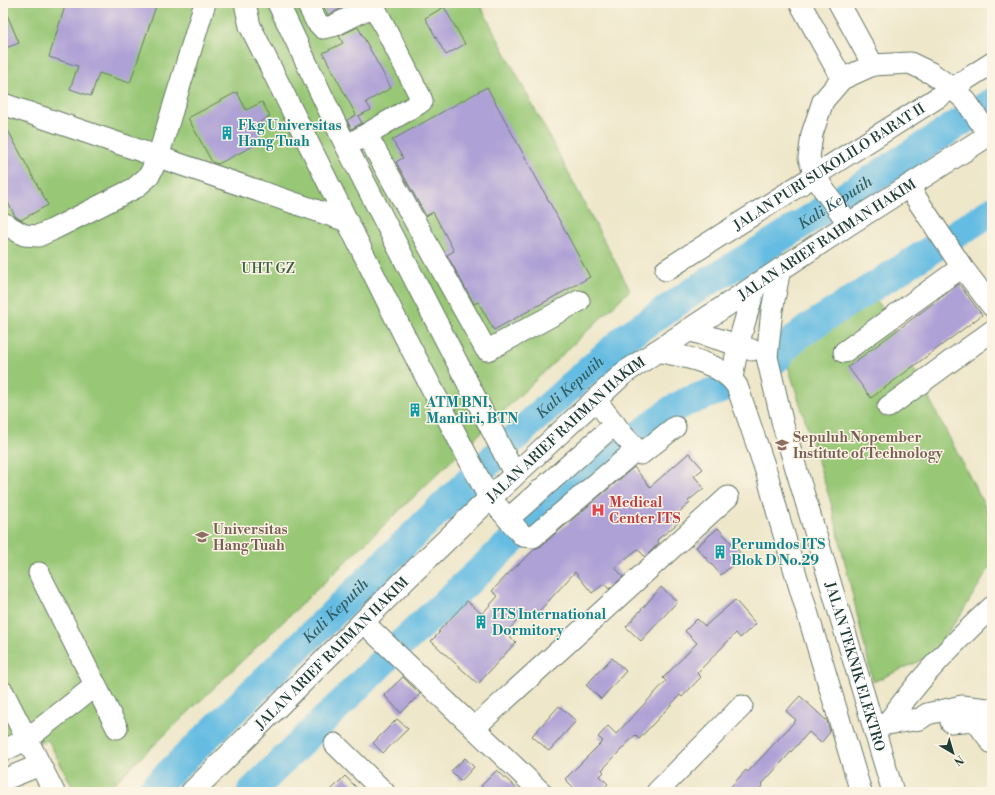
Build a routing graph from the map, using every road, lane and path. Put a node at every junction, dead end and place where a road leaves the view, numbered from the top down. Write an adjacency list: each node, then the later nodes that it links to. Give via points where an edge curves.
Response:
1 (205, 3): 15 (street)
2 (246, 3): 19 (street, via 250,26)
3 (278, 3): 14 (street)
4 (307, 3): 13 (street, via 323,28 369,8 376,10 421,98 422,101 418,104)
5 (800, 3): 9 (street)
6 (839, 3): 8 (street)
7 (992, 63): 10 (street, JALAN PURI SUKOLILO BARAT II)
8 (873, 65): 9 (street); 10 (street, via 910,63 931,73)
9 (842, 79): 16 (street, via 823,101 812,134 809,158)
10 (959, 94): 12 (street); 16 (street, JALAN PURI SUKOLILO BARAT II)
11 (3, 104): 15 (street)
12 (988, 131): 17 (main road, JALAN ARIEF RAHMAN HAKIM)
13 (367, 135): 14 (street); 25 (street, via 487,350)
14 (346, 146): 36 (street)
15 (158, 157): 19 (street); 20 (street, via 149,176 135,188 38,236 24,234)
16 (819, 182): 18 (street); 23 (street, JALAN PURI SUKOLILO BARAT II)
17 (908, 186): 18 (main road, JALAN ARIEF RAHMAN HAKIM); 21 (street)
18 (845, 219): 22 (main road, JALAN ARIEF RAHMAN HAKIM)
19 (347, 221): 37 (street)
20 (3, 223)
21 (952, 252): 26 (street); 31 (street)
22 (780, 269): 24 (main road, JALAN ARIEF RAHMAN HAKIM); 32 (street, JALAN TEKNIK ELEKTRO)
23 (666, 270)
24 (755, 286): 27 (main road, JALAN ARIEF RAHMAN HAKIM); 29 (street)
25 (579, 301)
26 (992, 306)
27 (688, 330): 29 (street); 30 (main road, JALAN ARIEF RAHMAN HAKIM)
28 (992, 331): 35 (street)
29 (738, 345): 32 (street); 33 (street)
30 (656, 351): 33 (street, via 694,359); 34 (main road, JALAN ARIEF RAHMAN HAKIM, via 624,373)
31 (844, 352)
32 (767, 357): 45 (street, JALAN TEKNIK ELEKTRO, via 783,425)
33 (732, 378): 46 (street, via 747,410)
34 (595, 399): 39 (street); 40 (main road, JALAN ARIEF RAHMAN HAKIM)
35 (888, 407)
36 (483, 412): 37 (street); 40 (street)
37 (452, 426): 41 (street)
38 (675, 427): 39 (street, via 641,454)
39 (627, 439): 43 (street); 43 (street, via 533,538)
40 (513, 472): 41 (main road, JALAN ARIEF RAHMAN HAKIM)
41 (488, 495): 43 (street); 48 (main road, JALAN ARIEF RAHMAN HAKIM)
42 (728, 497): 55 (street)
43 (515, 527)
44 (39, 573): 49 (street)
45 (827, 573): 46 (street); 53 (street, JALAN TEKNIK ELEKTRO)
46 (798, 583): 67 (street)
47 (992, 607): 53 (street, via 958,638)
48 (363, 622): 55 (street); 63 (main road, JALAN ARIEF RAHMAN HAKIM)
49 (96, 685): 54 (street); 56 (street)
50 (3, 692): 56 (street)
51 (742, 706): 66 (street)
52 (987, 712): 53 (street, via 962,706 926,714 920,719); 58 (street)
53 (879, 726): 68 (street, JALAN TEKNIK ELEKTRO)
54 (117, 728)
55 (474, 728): 65 (street)
56 (27, 739): 59 (street); 60 (street)
57 (335, 744): 64 (street)
58 (992, 744)
59 (3, 751)
60 (40, 764): 61 (street); 62 (street)
61 (3, 780)
62 (54, 792)
63 (192, 792)
64 (384, 792)
65 (541, 792)
66 (657, 792)
67 (861, 792)
68 (892, 792)

